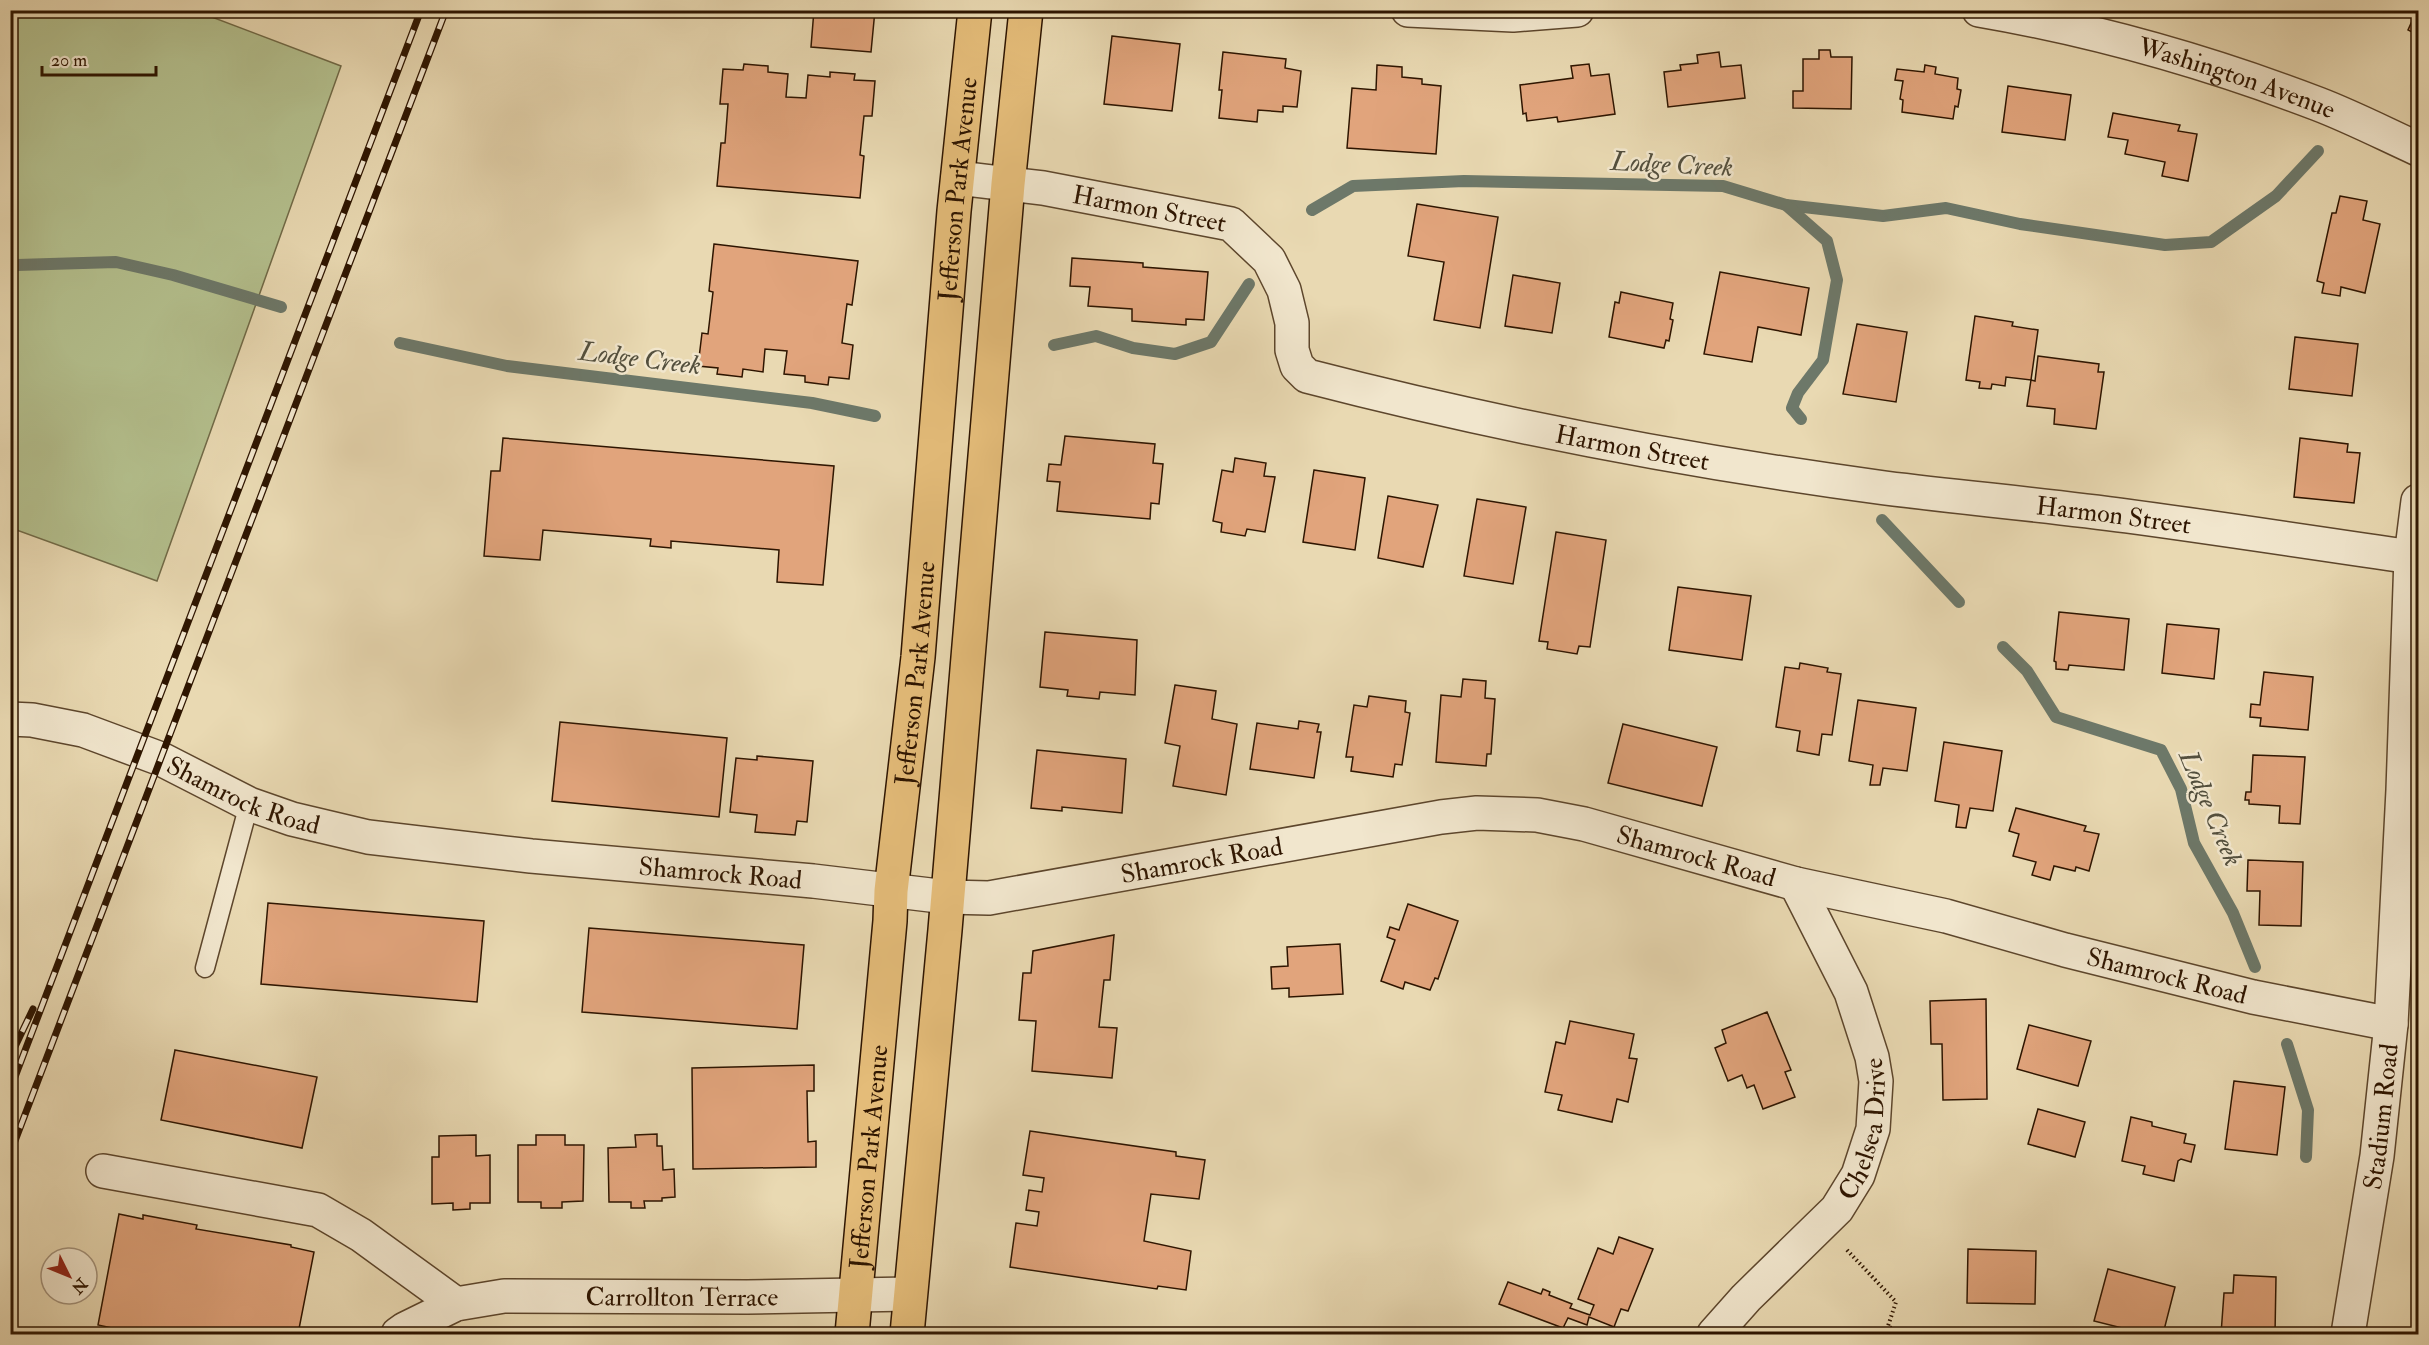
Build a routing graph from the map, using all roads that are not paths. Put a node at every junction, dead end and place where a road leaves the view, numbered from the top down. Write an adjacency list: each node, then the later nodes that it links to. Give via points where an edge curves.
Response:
1 (975, 10): 7 (main road, Jefferson Park Avenue)
2 (1026, 10): 8 (main road, Jefferson Park Avenue)
3 (1408, 10): 4 (street, via 1513,15)
4 (1577, 10)
5 (1979, 10): 6 (street, Washington Avenue, via 2048,22 2167,52 2321,105)
6 (2418, 149)
7 (958, 178): 8 (street, Harmon Street); 14 (main road, Jefferson Park Avenue, via 918,657)
8 (1008, 184): 10 (street, Harmon Street, via 1231,224 1269,260 1284,290 1297,366 1307,376 1406,402 1668,454 1884,488 2125,516); 15 (main road, Jefferson Park Avenue)
9 (2418, 501): 10 (street, Stadium Road)
10 (2415, 557): 17 (street, Stadium Road)
11 (10, 719): 12 (street, Shamrock Road, via 83,730 161,759)
12 (249, 804): 14 (street, Shamrock Road, via 368,837); 16 (lane)
13 (1796, 884): 15 (street, Shamrock Road, via 1584,824 1537,815 1477,813 989,898); 17 (street, Shamrock Road, via 1946,916 2253,997); 25 (street, Chelsea Drive, via 1851,992 1872,1057 1876,1081 1873,1129 1858,1175 1837,1209)
14 (891, 891): 15 (street, Shamrock Road); 20 (main road, Jefferson Park Avenue)
15 (946, 897): 19 (main road, Jefferson Park Avenue)
16 (205, 968)
17 (2391, 1024): 26 (street, Stadium Road, via 2377,1156)
18 (103, 1172): 21 (street, via 318,1210 361,1235)
19 (909, 1294): 20 (street, Carrollton Terrace); 24 (main road, Jefferson Park Avenue)
20 (856, 1295): 21 (street, Carrollton Terrace, via 504,1296); 23 (main road, Jefferson Park Avenue)
21 (456, 1304): 22 (street, Carrollton Terrace)
22 (398, 1335)
23 (852, 1335)
24 (907, 1335)
25 (1714, 1335)
26 (2348, 1335)

